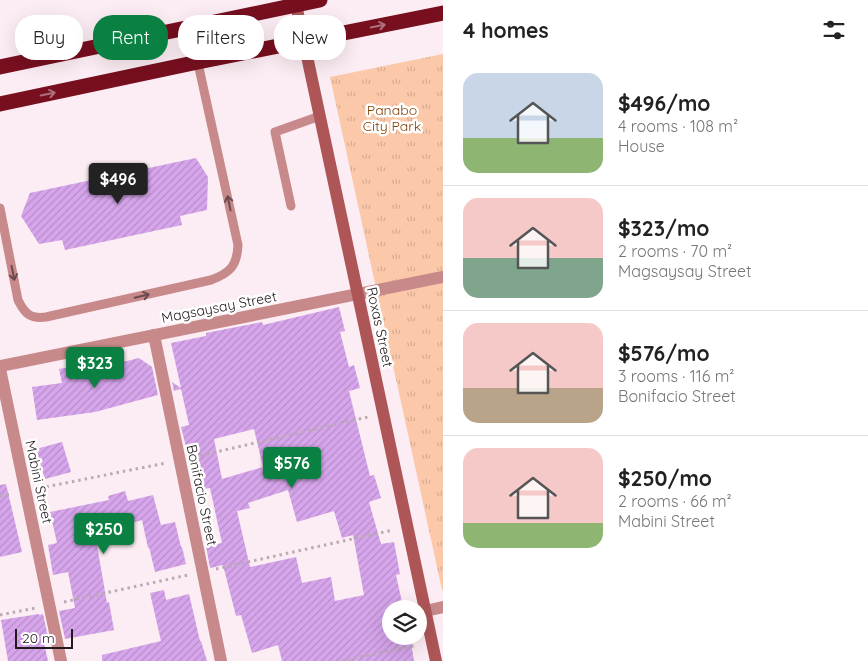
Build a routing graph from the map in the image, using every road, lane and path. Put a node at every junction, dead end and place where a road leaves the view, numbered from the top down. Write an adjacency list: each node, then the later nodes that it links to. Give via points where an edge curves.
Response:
1 (320, 0): 2 (highway)
2 (296, 2): 4 (highway); 5 (street, Roxas Street)
3 (443, 13): 7 (highway, one-way to 3)
4 (241, 15)
5 (299, 15)
6 (178, 30): 11 (highway)
7 (346, 33)
8 (274, 47): 10 (highway)
9 (308, 60): 13 (street, Roxas Street)
10 (198, 62): 12 (highway, one-way to 10); 15 (lane, one-way to 10, via 18,300 23,310 37,318 222,276 232,268 238,245)
11 (0, 67)
12 (0, 104)
13 (320, 116): 14 (lane, via 275,132); 17 (street, Roxas Street)
14 (291, 206)
15 (0, 208)
16 (443, 277): 17 (street, Magsaysay Street)
17 (358, 294): 18 (street, Magsaysay Street); 20 (street, Roxas Street)
18 (154, 335): 19 (street, Magsaysay Street); 26 (street, Bonifacio Street)
19 (0, 367): 25 (street, Mabini Street)
20 (423, 600)
21 (443, 607): 22 (street)
22 (427, 611)
23 (427, 620): 24 (street, Roxas Street)
24 (432, 642): 27 (path); 28 (street, Roxas Street)
25 (61, 661)
26 (221, 661)
27 (342, 661)
28 (436, 661)

